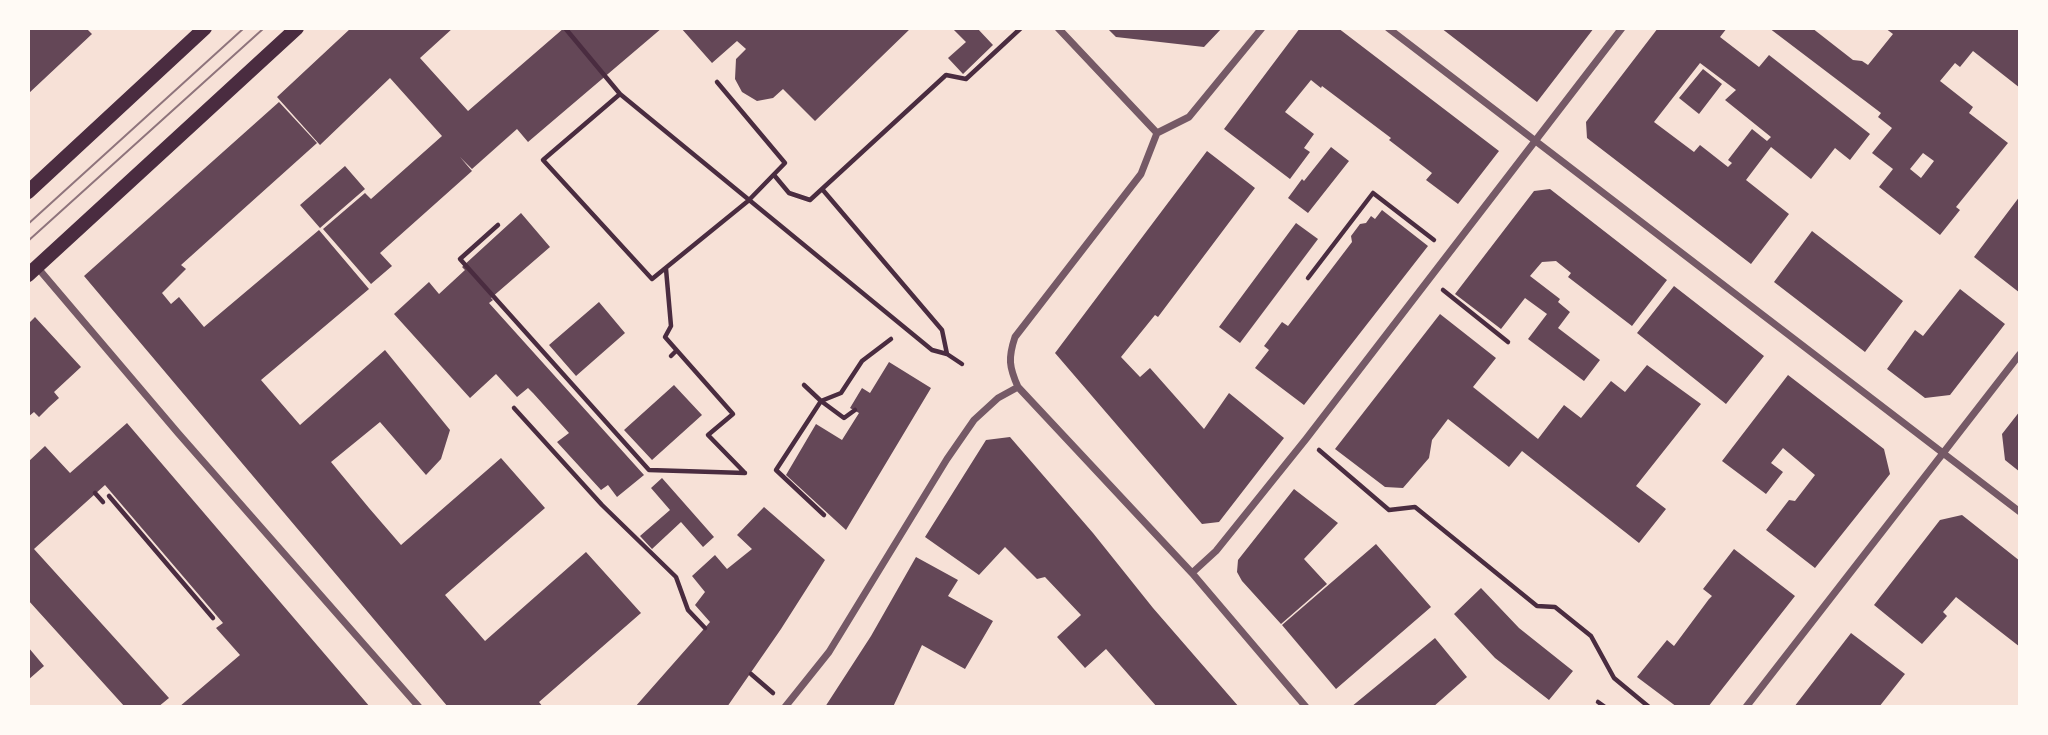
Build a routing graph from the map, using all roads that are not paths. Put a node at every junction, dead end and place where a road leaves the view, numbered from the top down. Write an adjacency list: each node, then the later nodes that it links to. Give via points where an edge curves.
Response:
1 (205, 28): 9 (main road)
2 (297, 28): 10 (main road)
3 (1058, 28): 7 (street)
4 (1262, 28): 7 (street, via 1189,117)
5 (1388, 28): 8 (street)
6 (1622, 28): 8 (street)
7 (1157, 134): 12 (street, via 1141,174 1015,337 1010,369)
8 (1534, 140): 13 (street); 15 (street, via 1306,439 1216,551)
9 (28, 192)
10 (33, 271): 17 (street)
11 (2020, 354): 13 (street)
12 (1018, 387): 15 (street); 16 (street, via 974,420 830,652)
13 (1944, 454): 14 (street); 19 (street)
14 (2020, 512)
15 (1192, 573): 18 (street)
16 (786, 706)
17 (419, 707)
18 (1306, 707)
19 (1746, 707)

